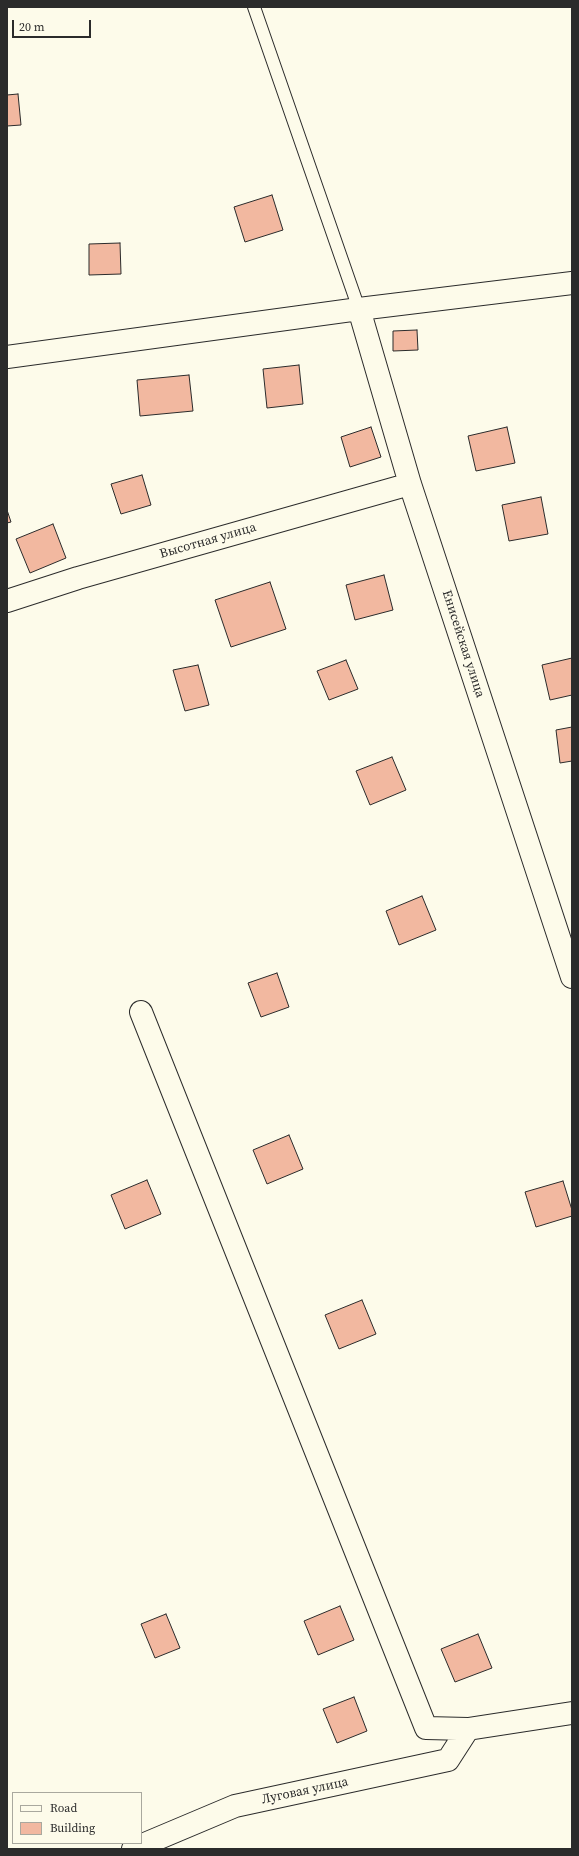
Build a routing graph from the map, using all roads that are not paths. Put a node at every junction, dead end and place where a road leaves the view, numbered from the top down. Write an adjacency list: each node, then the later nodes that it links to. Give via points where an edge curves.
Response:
1 (254, 7): 3 (lane)
2 (572, 283): 3 (street)
3 (360, 309): 4 (street); 5 (street, Енисейская улица)
4 (7, 357)
5 (410, 484): 6 (street, Высотная улица, via 78,578); 7 (street, Енисейская улица)
6 (7, 601)
7 (572, 976)
8 (141, 1012): 10 (street, via 426,1728)
9 (572, 1713): 10 (street)
10 (468, 1729): 11 (street, Луговая улица, via 448,1760 236,1806)
11 (133, 1849)

